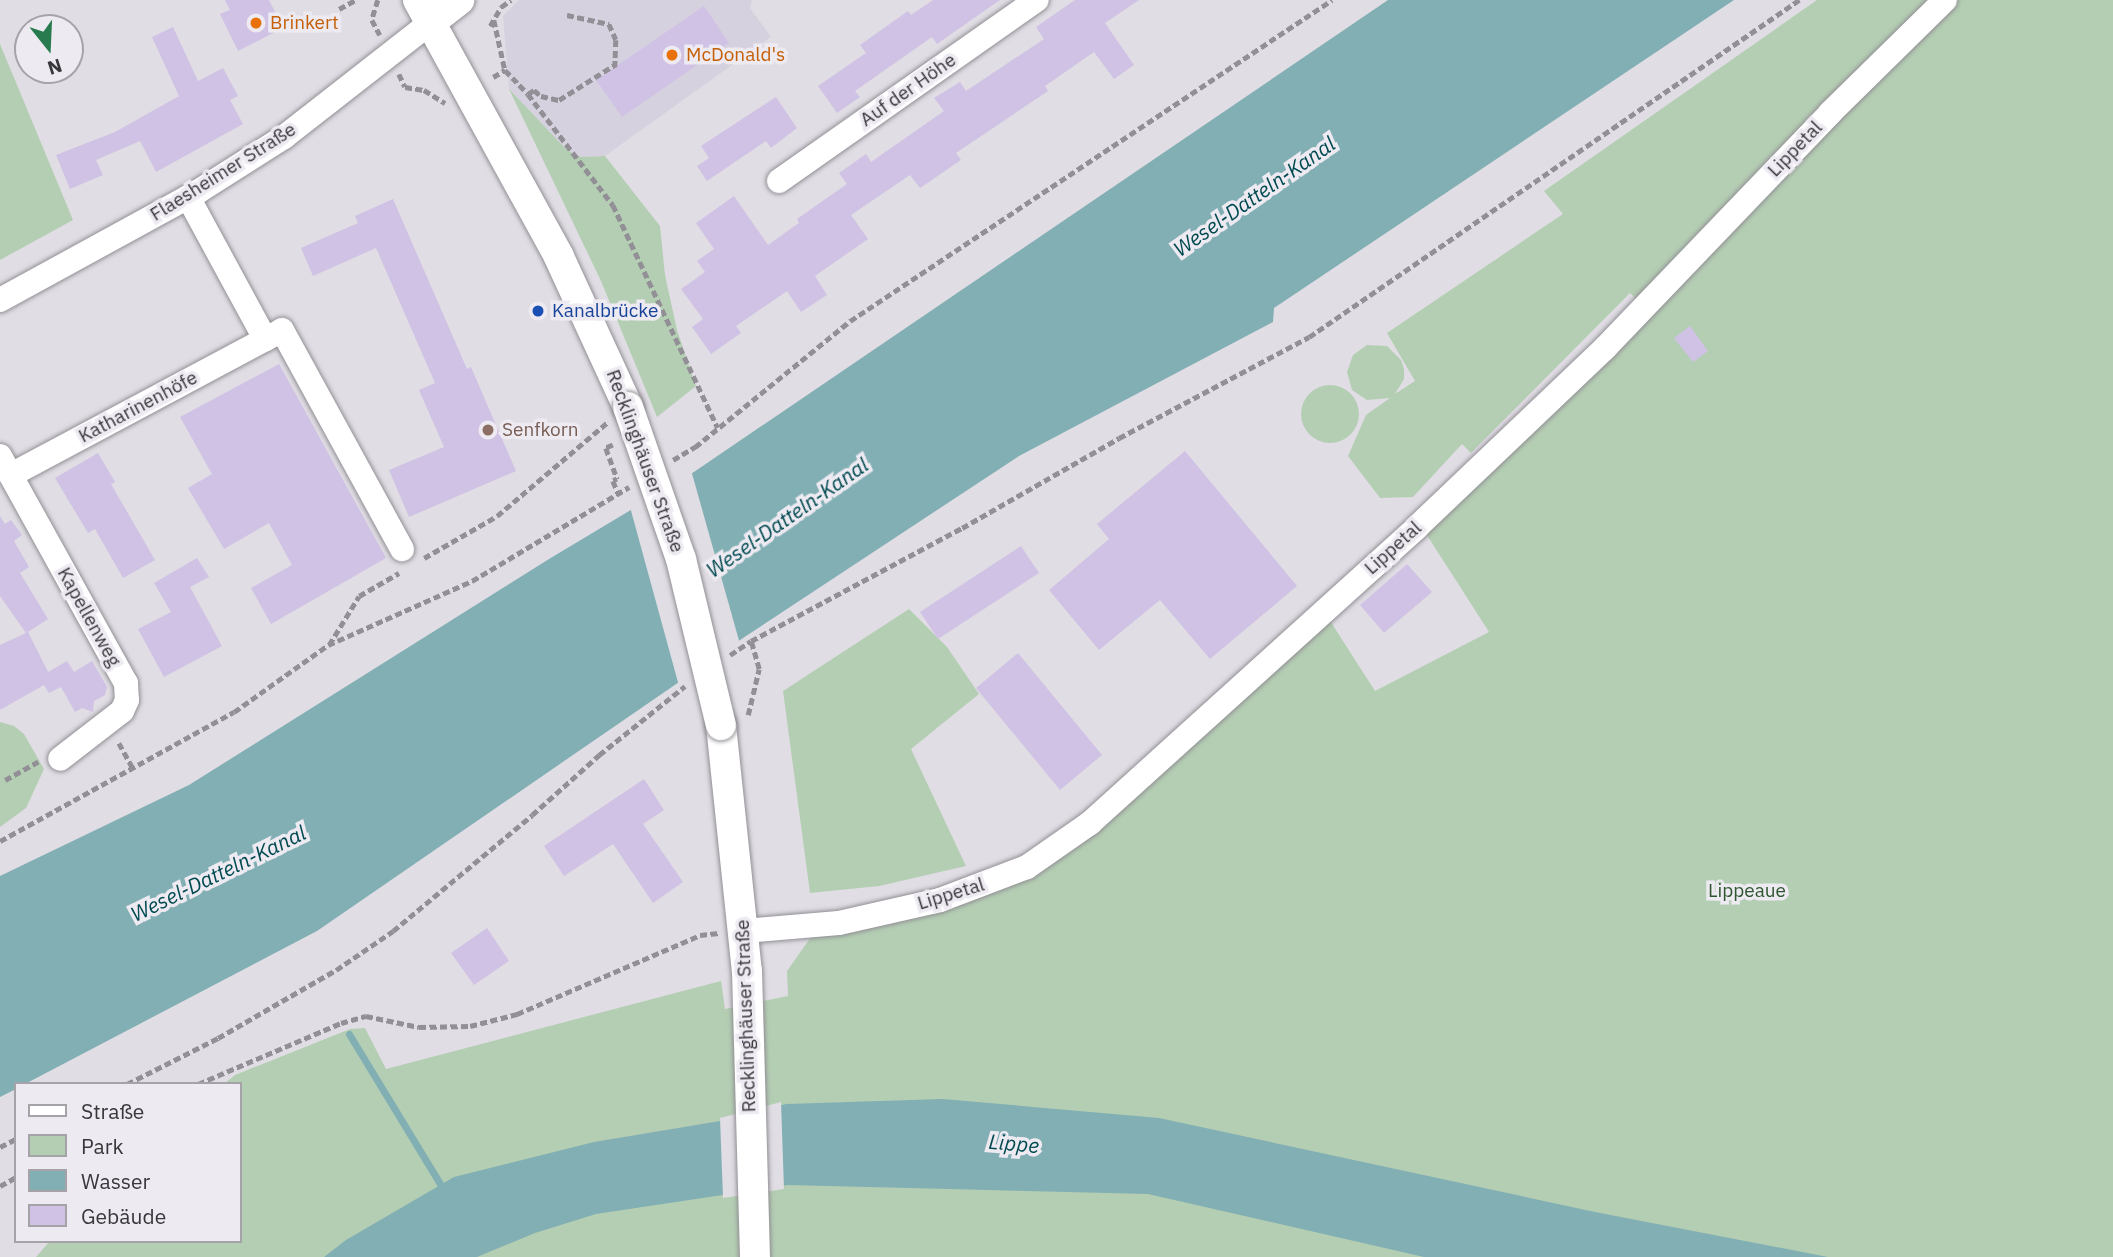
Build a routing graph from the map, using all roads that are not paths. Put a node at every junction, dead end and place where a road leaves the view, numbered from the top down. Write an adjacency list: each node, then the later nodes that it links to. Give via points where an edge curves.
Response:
1 (459, 0): 4 (main road)
2 (1037, 0): 5 (street, Auf der Höhe)
3 (1945, 0): 12 (street, Lippetal, via 1605,348 1416,528 1090,823 1027,867 940,900 839,923)
4 (425, 11): 6 (street, Flaesheimer Straße, via 390,57 284,136); 12 (main road, Recklinghäuser Straße, bridge, via 559,257 628,407 734,720)
5 (779, 181)
6 (188, 197): 7 (street, Flaesheimer Straße); 8 (street)
7 (0, 300)
8 (265, 339): 9 (street, Katharinenhöfe); 10 (street, via 282,330)
9 (5, 466): 11 (street, Kapellenweg, via 125,684 127,700 122,711)
10 (408, 560)
11 (60, 760)
12 (744, 931): 13 (main road, Recklinghäuser Straße)
13 (755, 1257)

